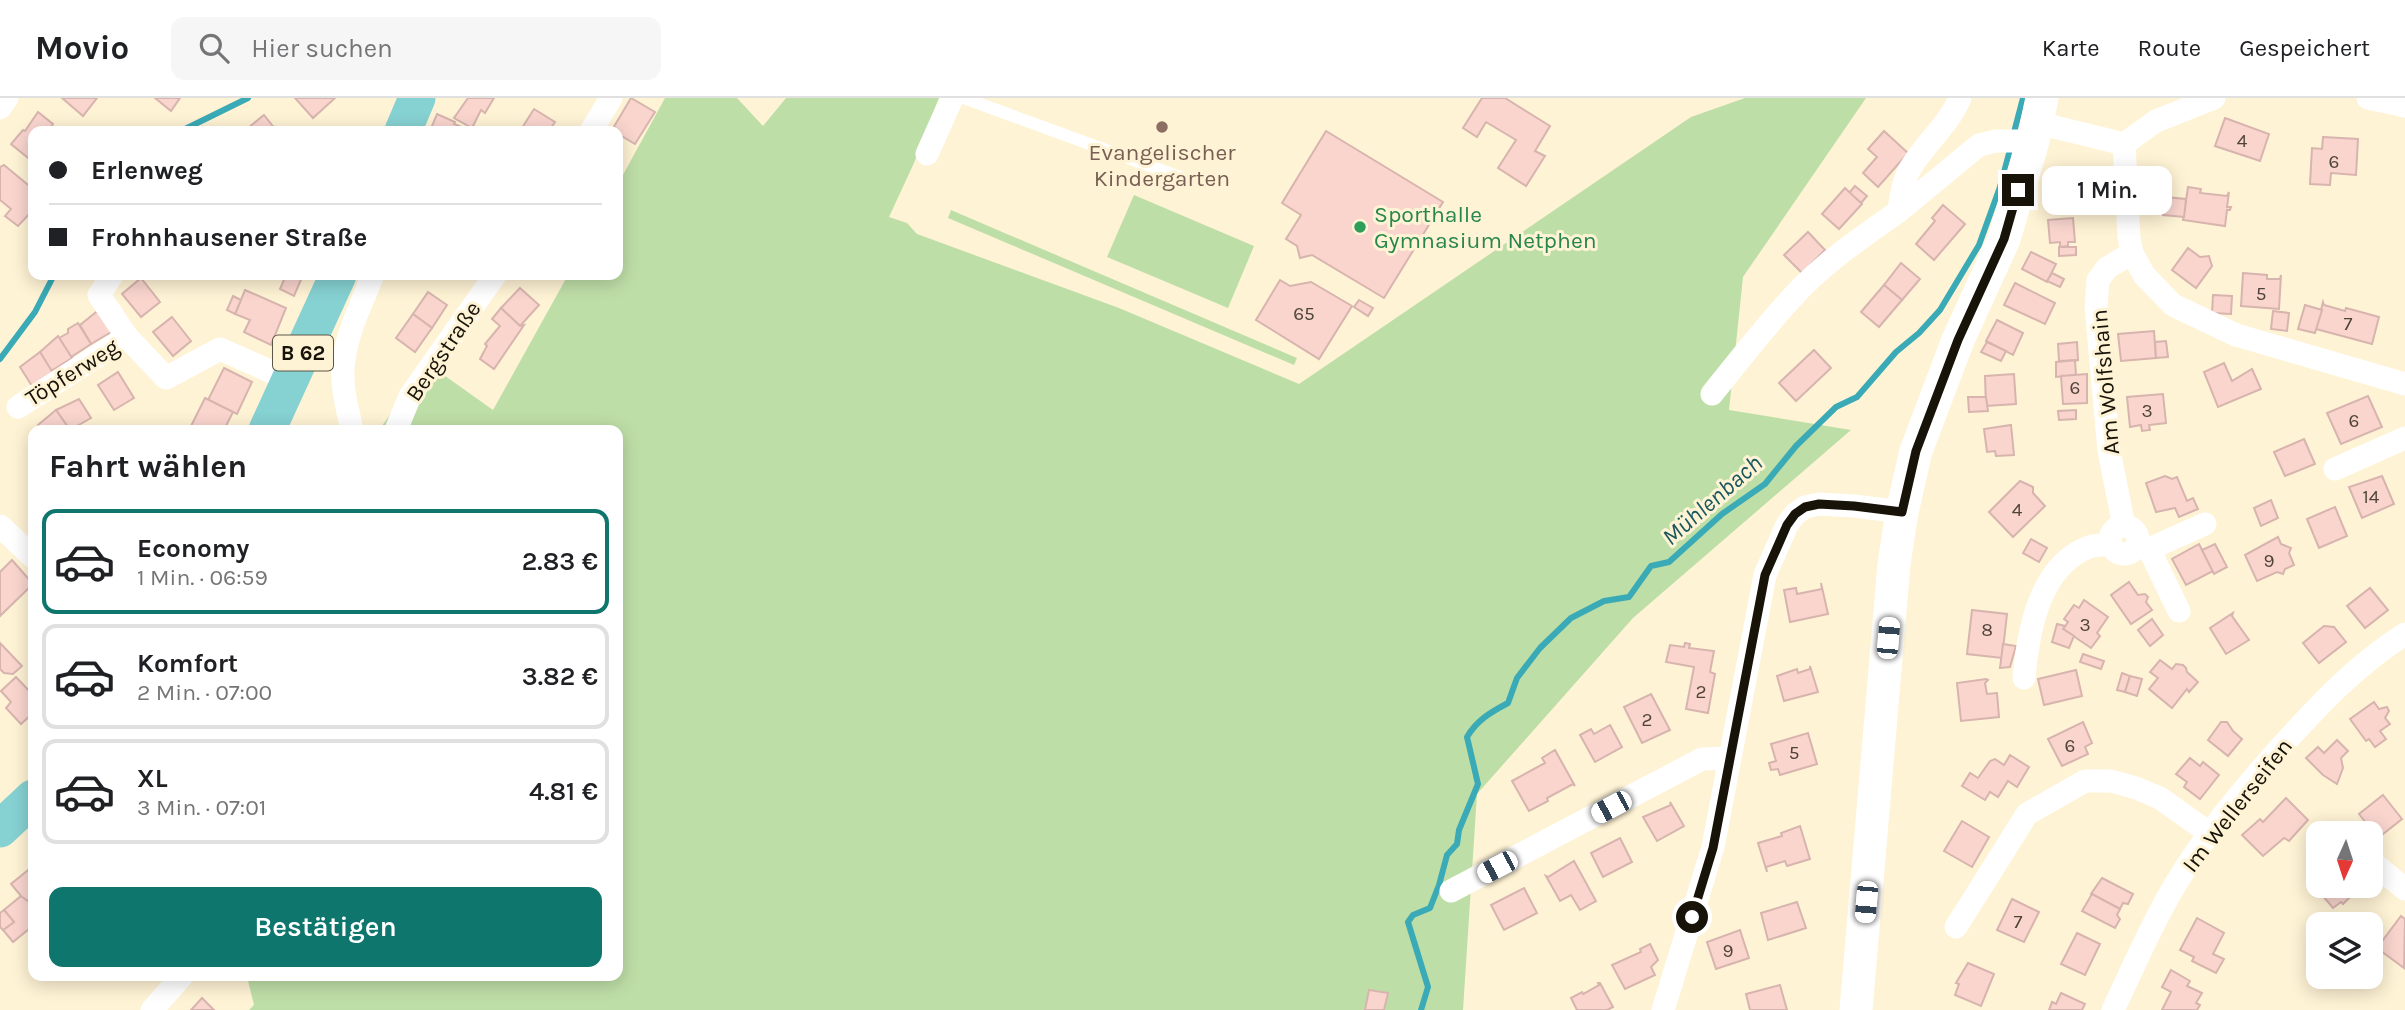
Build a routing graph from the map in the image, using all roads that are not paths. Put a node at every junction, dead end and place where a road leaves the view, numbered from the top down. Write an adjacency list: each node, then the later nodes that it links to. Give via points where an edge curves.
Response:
1 (7, 98): 10 (street)
2 (417, 98): 12 (main road)
3 (611, 98): 13 (street)
4 (952, 98): 15 (street)
5 (964, 98): 16 (lane)
6 (1960, 98): 17 (street, via 1909,169)
7 (2214, 98): 14 (street, via 2157,121)
8 (2368, 98): 9 (street)
9 (2402, 103)
10 (0, 107)
11 (2038, 121): 14 (street); 17 (street, via 1996,142 1979,145); 33 (main road, via 2004,239 1958,340 1916,451)
12 (405, 126)
13 (594, 126)
14 (2124, 144): 18 (street)
15 (927, 154)
16 (1180, 177)
17 (1899, 211): 26 (street, via 1847,247 1803,287)
18 (2132, 254): 25 (street, via 2144,275 2173,305 2236,335); 36 (street, Am Wolfshain, via 2107,268 2098,280 2096,307 2109,451)
19 (109, 280): 23 (street, Töpferweg, via 99,295)
20 (336, 280): 24 (main road, B 62)
21 (371, 280): 29 (street, via 343,359)
22 (491, 280): 30 (street, Bergstraße, via 410,396)
23 (127, 337): 24 (street, Töpferweg, via 166,378 220,349); 27 (street, Töpferweg)
24 (290, 380): 28 (main road, B 62)
25 (2405, 384)
26 (1712, 394)
27 (18, 407)
28 (269, 425)
29 (351, 425)
30 (398, 425)
31 (2405, 438): 32 (street)
32 (2336, 469)
33 (1902, 512): 41 (street, via 1819,504 1805,507 1787,525 1765,575); 52 (main road)
34 (2205, 524): 36 (street)
35 (0, 526): 37 (street)
36 (2130, 540): 38 (street, Am Wolfshain); 40 (street, via 2089,548 2051,575 2027,646)
37 (28, 552)
38 (2179, 611)
39 (2405, 634): 44 (street, Im Wellerseifen, via 2322,701)
40 (2024, 678)
41 (1729, 758): 47 (street, via 1702,759); 51 (street, via 1713,848)
42 (28, 803): 43 (main road)
43 (0, 828)
44 (2209, 833): 48 (street, via 2136,788 2111,781 2085,781 2027,814); 53 (street, Im Wellerseifen, via 2169,895)
45 (2384, 872): 46 (street)
46 (2405, 889)
47 (1451, 891)
48 (1956, 927)
49 (178, 981): 50 (street)
50 (152, 1010)
51 (1663, 1010)
52 (1856, 1010)
53 (2113, 1010)

